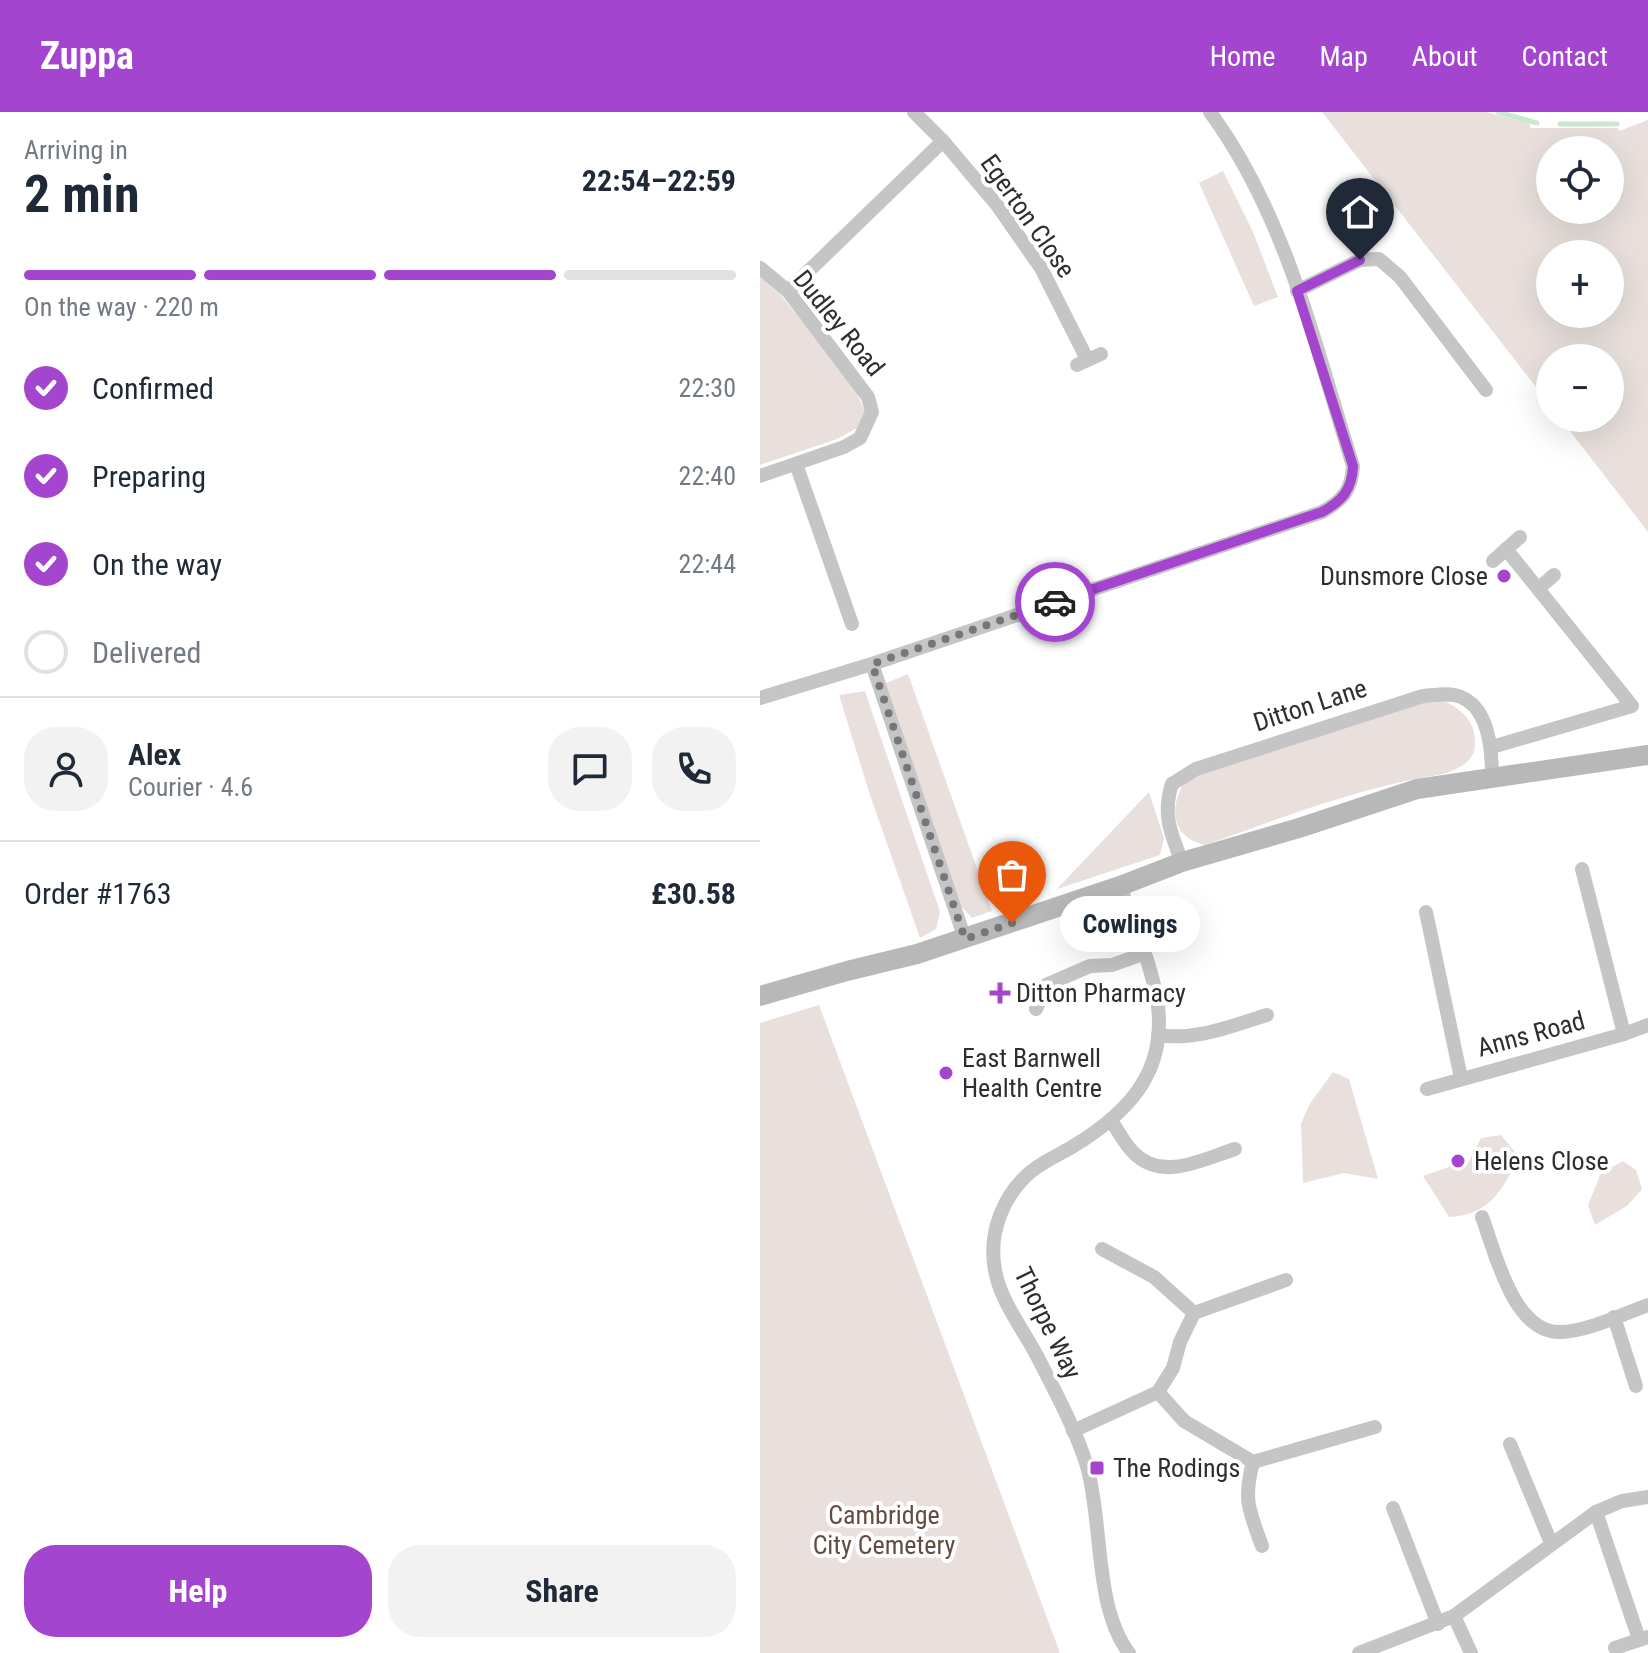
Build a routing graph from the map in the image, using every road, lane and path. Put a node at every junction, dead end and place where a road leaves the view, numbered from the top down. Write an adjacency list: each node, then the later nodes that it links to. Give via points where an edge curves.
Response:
1 (914, 112): 3 (street, Egerton Close)
2 (1210, 112): 6 (street, via 1236,146 1262,196)
3 (943, 141): 5 (street); 7 (street, Egerton Close, via 1041,268)
4 (760, 268): 5 (street, Dudley Road)
5 (788, 291): 9 (street, Dudley Road, via 868,397 872,412 860,438)
6 (1297, 291): 8 (street, via 1360,260 1379,259 1400,277); 17 (street, via 1353,466 1353,481 1335,505)
7 (1088, 359)
8 (1486, 390)
9 (796, 464): 10 (street, Dudley Road); 16 (street)
10 (760, 476)
11 (1520, 537): 12 (street)
12 (1506, 549): 13 (street); 15 (street)
13 (1493, 561)
14 (1554, 575): 15 (street)
15 (1539, 588): 19 (street, via 1632,706)
16 (852, 624)
17 (872, 664): 18 (street); 26 (street)
18 (760, 698)
19 (1492, 747): 21 (street, Ditton Lane); 22 (street, Ditton Lane, via 1482,719 1463,697 1423,696 1196,769 1172,784 1166,801 1166,822)
20 (1648, 755): 21 (main road)
21 (1492, 776): 22 (main road, via 1417,789)
22 (1182, 862): 24 (main road)
23 (1582, 869): 32 (street)
24 (1120, 886): 26 (main road); 27 (street, Thorpe Way)
25 (1426, 912): 34 (street)
26 (965, 939): 28 (main road)
27 (1143, 954): 29 (street, via 1090,966 1046,985); 33 (street, Thorpe Way, via 1158,1009)
28 (760, 996)
29 (1036, 1009)
30 (1267, 1015): 33 (street, via 1201,1035)
31 (1648, 1025): 32 (street, Anns Road)
32 (1624, 1034): 34 (street, Anns Road)
33 (1158, 1035): 36 (street, Thorpe Way, via 1145,1080)
34 (1461, 1078): 35 (street, Anns Road)
35 (1427, 1089)
36 (1112, 1122): 37 (street, via 1134,1154 1162,1167 1177,1168); 47 (street, Thorpe Way, via 1026,1175 1006,1199 994,1242 1002,1293)
37 (1235, 1149)
38 (1482, 1217): 43 (street, via 1512,1296 1538,1327 1558,1333)
39 (1102, 1249): 42 (street, via 1154,1277)
40 (1286, 1280): 42 (street)
41 (1648, 1305): 43 (street)
42 (1194, 1313): 45 (street)
43 (1614, 1317): 44 (street)
44 (1636, 1386)
45 (1158, 1392): 47 (street); 49 (street, via 1184,1421)
46 (1375, 1427): 49 (street)
47 (1073, 1431): 59 (street, Thorpe Way, via 1095,1493 1114,1627)
48 (1510, 1444): 53 (street)
49 (1253, 1462): 54 (street, via 1247,1503)
50 (1648, 1497): 52 (street)
51 (1393, 1508): 56 (street)
52 (1596, 1512): 53 (street); 57 (street)
53 (1551, 1543): 55 (street)
54 (1262, 1546)
55 (1454, 1616): 56 (street); 61 (street)
56 (1438, 1624): 60 (street)
57 (1643, 1638): 58 (street)
58 (1615, 1648)
59 (1129, 1653)
60 (1359, 1653)
61 (1471, 1653)

